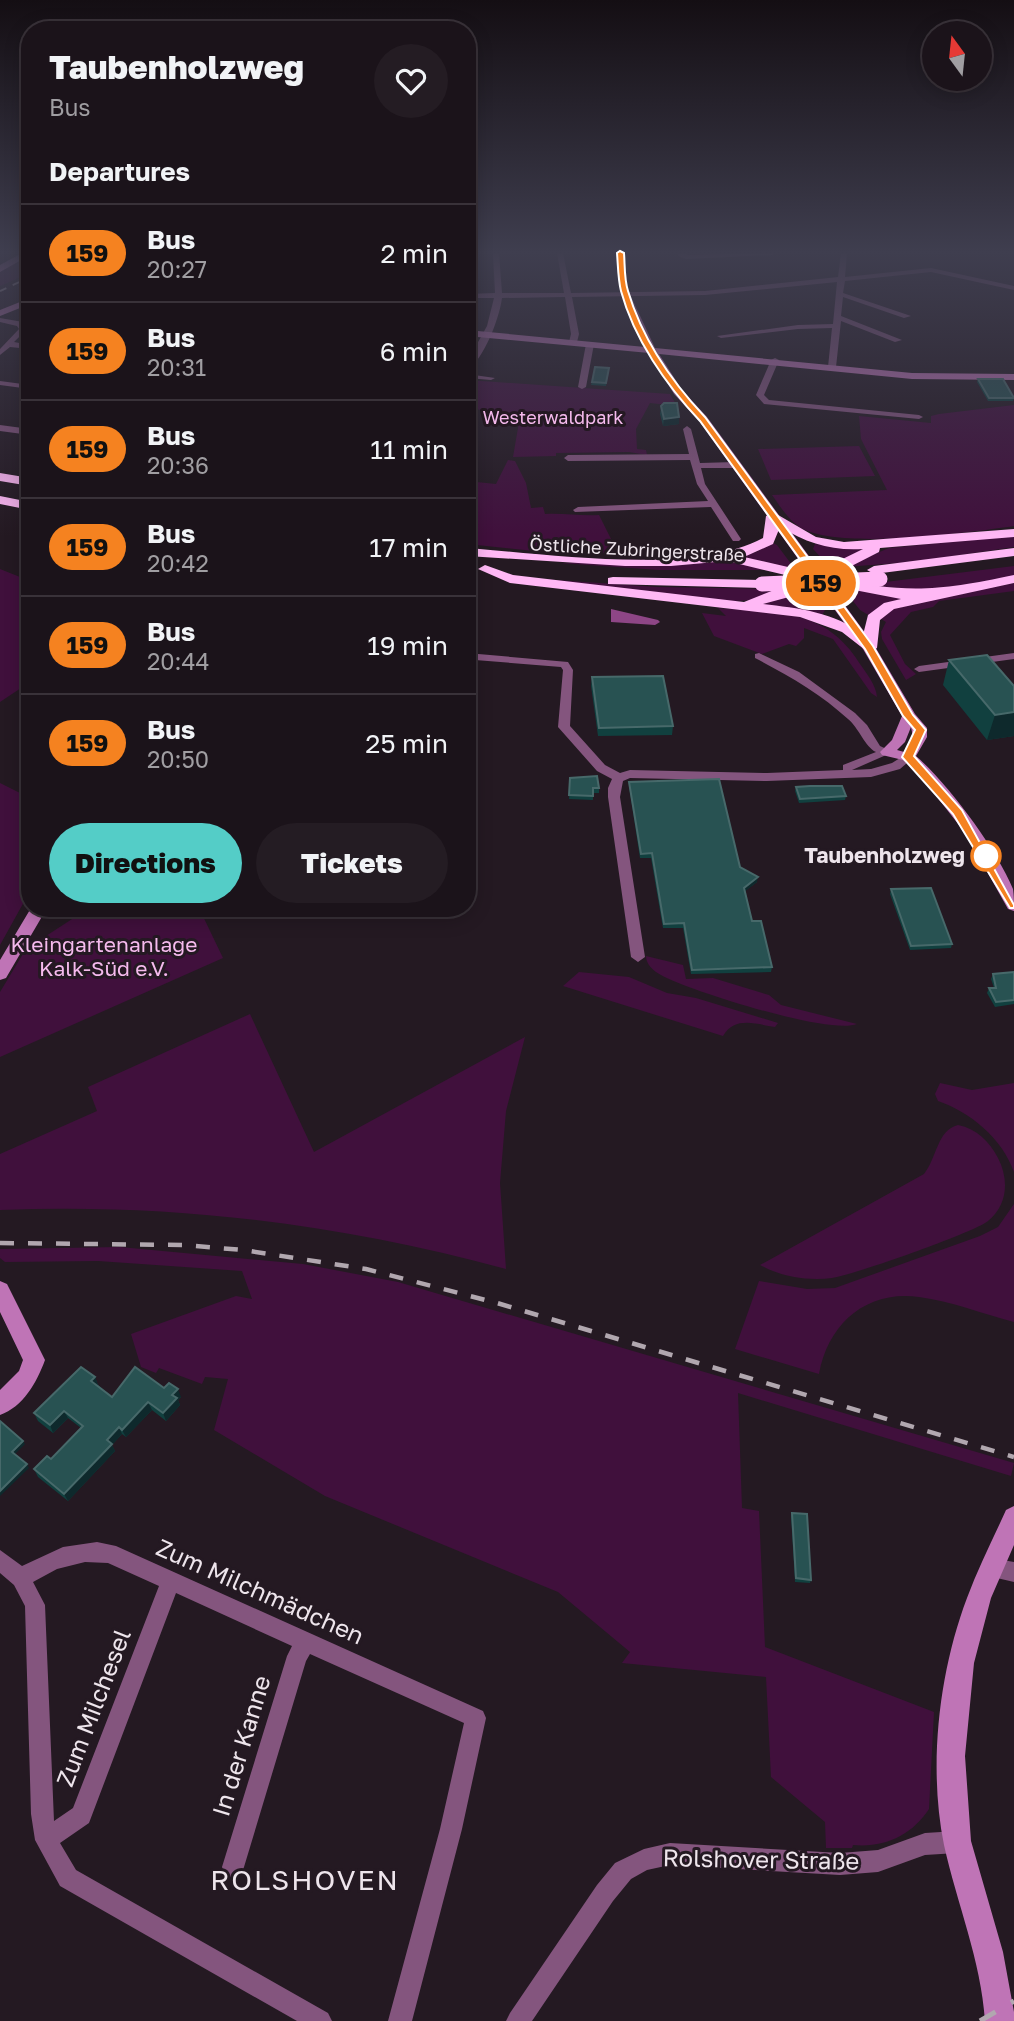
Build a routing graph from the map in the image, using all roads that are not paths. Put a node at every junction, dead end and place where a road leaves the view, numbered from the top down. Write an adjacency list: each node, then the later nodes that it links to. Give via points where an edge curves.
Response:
1 (589, 347): 14 (street)
2 (641, 347): 4 (street)
3 (834, 347): 7 (street)
4 (651, 348): 5 (street); 8 (street)
5 (689, 352): 6 (street); 8 (street, via 673,356)
6 (775, 360): 7 (street); 15 (street, via 760,395 767,402)
7 (832, 367): 10 (street, via 923,376)
8 (663, 368): 21 (street)
9 (476, 377): 11 (street)
10 (1014, 377)
11 (491, 379)
12 (0, 383): 13 (street)
13 (21, 386)
14 (581, 387)
15 (919, 418)
16 (0, 428): 18 (street)
17 (687, 429): 20 (street)
18 (21, 431)
19 (568, 458): 20 (street, via 681,457)
20 (694, 462): 21 (street); 30 (street)
21 (735, 465): 32 (street)
22 (0, 469): 23 (highway)
23 (21, 472)
24 (0, 478): 25 (highway)
25 (21, 482)
26 (0, 489): 27 (highway)
27 (21, 492)
28 (0, 500): 29 (highway)
29 (21, 504)
30 (713, 504): 31 (street); 34 (street)
31 (578, 510)
32 (773, 516): 35 (highway, via 792,530 826,544); 39 (highway, via 769,540 742,554); 44 (street)
33 (1014, 533): 35 (highway)
34 (736, 539)
35 (904, 544): 44 (highway, via 857,555)
36 (1014, 552): 43 (highway, Östliche Zubringerstraße)
37 (476, 555): 39 (highway, via 590,561)
38 (476, 555): 46 (highway, Östliche Zubringerstraße, via 605,571)
39 (717, 558): 44 (highway)
40 (1014, 562): 43 (highway, Östliche Zubringerstraße)
41 (476, 568): 42 (highway, Östliche Zubringerstraße)
42 (485, 569): 46 (highway, Östliche Zubringerstraße, via 605,580); 48 (highway, via 510,579)
43 (877, 574): 46 (highway, Östliche Zubringerstraße, bridge)
44 (817, 577): 47 (highway, via 907,595); 48 (highway, via 770,599); 49 (street)
45 (1014, 579): 47 (highway)
46 (760, 580)
47 (950, 592): 49 (highway, via 881,610 870,624)
48 (706, 604): 49 (highway, via 812,615 847,629)
49 (869, 648): 54 (street)
50 (759, 656): 55 (street, via 816,688 863,727 876,748)
51 (1014, 656): 53 (street)
52 (476, 657): 58 (street, via 564,664 568,670 564,727 601,768)
53 (919, 668)
54 (908, 716): 55 (street, via 898,742); 56 (street, via 921,730 915,748)
55 (887, 752): 56 (street); 57 (street)
56 (904, 760): 57 (street, via 871,773); 59 (street, via 930,782 972,832)
57 (829, 775): 58 (street)
58 (618, 777): 61 (street, via 614,797)
59 (1014, 905)
60 (34, 917): 62 (street)
61 (638, 957)
62 (0, 974)
63 (0, 1290): 64 (street, via 34,1360 28,1377)
64 (0, 1405)
65 (1014, 1517): 67 (street)
66 (0, 1560): 68 (street)
67 (1003, 1570): 72 (street, via 969,1630 952,1768)
68 (21, 1578): 69 (street, Zum Milchmädchen, via 43,1564 86,1549 109,1553); 71 (street, via 36,1605)
69 (171, 1581): 70 (street, Zum Milchmädchen); 71 (street, Zum Milchesel, via 81,1815)
70 (307, 1642): 73 (street, In der Kanne, via 297,1656); 75 (street, Zum Milchmädchen, via 476,1718)
71 (46, 1840): 74 (street, via 68,1878)
72 (957, 1842): 76 (street, Rolshover Straße, via 925,1844 878,1861 840,1864 670,1854 644,1860 623,1871 605,1893); 77 (street, via 991,1951)
73 (233, 1867)
74 (320, 2021)
75 (400, 2021)
76 (518, 2021)
77 (1000, 2021)

